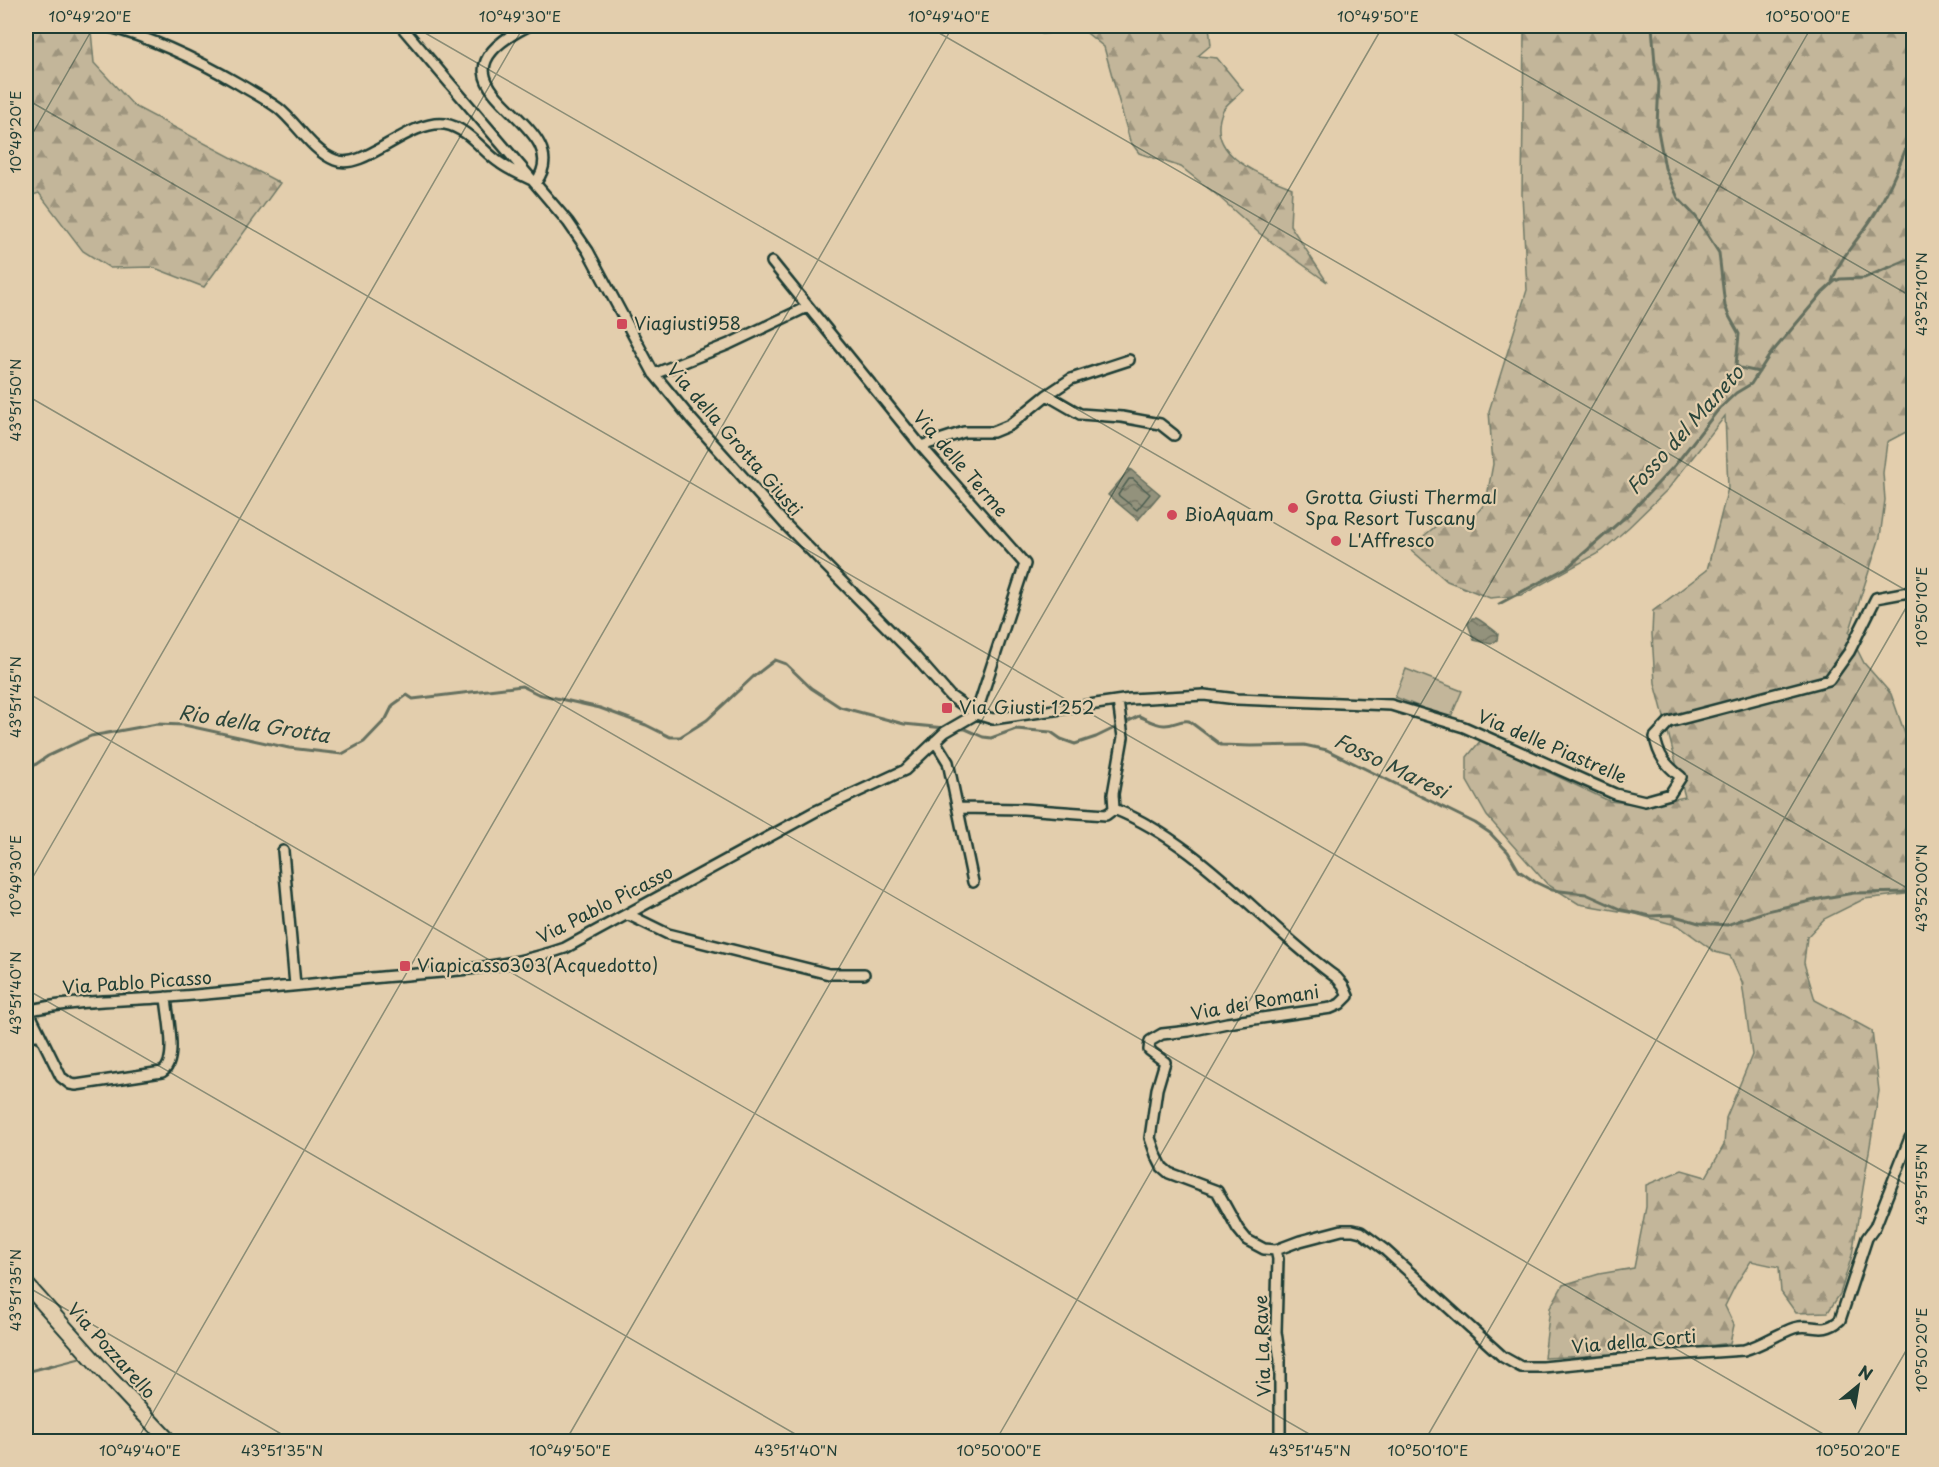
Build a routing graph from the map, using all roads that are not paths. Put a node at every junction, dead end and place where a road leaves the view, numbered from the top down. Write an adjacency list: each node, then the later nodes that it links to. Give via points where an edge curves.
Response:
1 (106, 26): 4 (street, via 188,57 263,98 336,160 354,161 417,128 444,124 462,131 500,163)
2 (401, 26): 4 (street, Via della Grotta Giusti)
3 (528, 26): 4 (street, via 507,36 491,50 483,74 540,146 545,161)
4 (536, 182): 8 (street, Via della Grotta Giusti, via 588,251)
5 (772, 262): 6 (street, Via delle Terme)
6 (807, 307): 8 (street); 11 (street, Via delle Terme)
7 (1129, 360): 9 (street, via 1071,380)
8 (654, 374): 15 (street, Via della Grotta Giusti, via 785,524 950,696)
9 (1047, 395): 10 (street, via 1080,414 1161,424); 11 (street, via 1010,425 993,432 964,432)
10 (1174, 435)
11 (921, 446): 15 (street, Via delle Terme, via 1025,564)
12 (1914, 591): 13 (street, Via delle Piastrelle, via 1876,598 1849,652 1829,680 1669,722 1655,737 1657,751 1681,777 1670,794 1645,801 1615,794 1464,727 1391,705 1204,695)
13 (1142, 698): 14 (street, Via della Grotta Giusti)
14 (1118, 700): 15 (street, Via della Grotta Giusti, via 993,719); 18 (street, via 1123,737)
15 (976, 714): 16 (street, Via Pablo Picasso)
16 (935, 741): 17 (street, via 948,762); 21 (street, Via Pablo Picasso, via 904,770 816,812)
17 (959, 807): 18 (street, via 1107,815); 20 (street)
18 (1114, 809): 29 (street, Via dei Romani, via 1132,816 1200,861 1347,990 1346,1000 1331,1008 1162,1035 1148,1045 1153,1055 1164,1062 1150,1138 1162,1167 1217,1191 1247,1240)
19 (283, 851): 23 (street)
20 (973, 882)
21 (627, 914): 22 (street, via 668,934 829,974); 23 (street, Via Pablo Picasso, via 565,948 514,963)
22 (864, 974)
23 (294, 985): 24 (street, Via Pablo Picasso)
24 (166, 997): 25 (street, Via Pablo Picasso, via 66,1004); 26 (street, via 171,1056 169,1066 162,1072 70,1084 56,1070)
25 (27, 1011): 26 (street)
26 (39, 1034): 27 (street)
27 (26, 1037)
28 (1914, 1135): 29 (street, Via della Corti, via 1867,1238 1840,1320 1823,1329 1794,1328 1744,1350 1521,1367 1503,1357 1360,1232 1342,1230)
29 (1276, 1250): 32 (street, Via La Rave)
30 (26, 1284): 31 (street, Via Pozzarello)
31 (170, 1442)
32 (1280, 1442)

